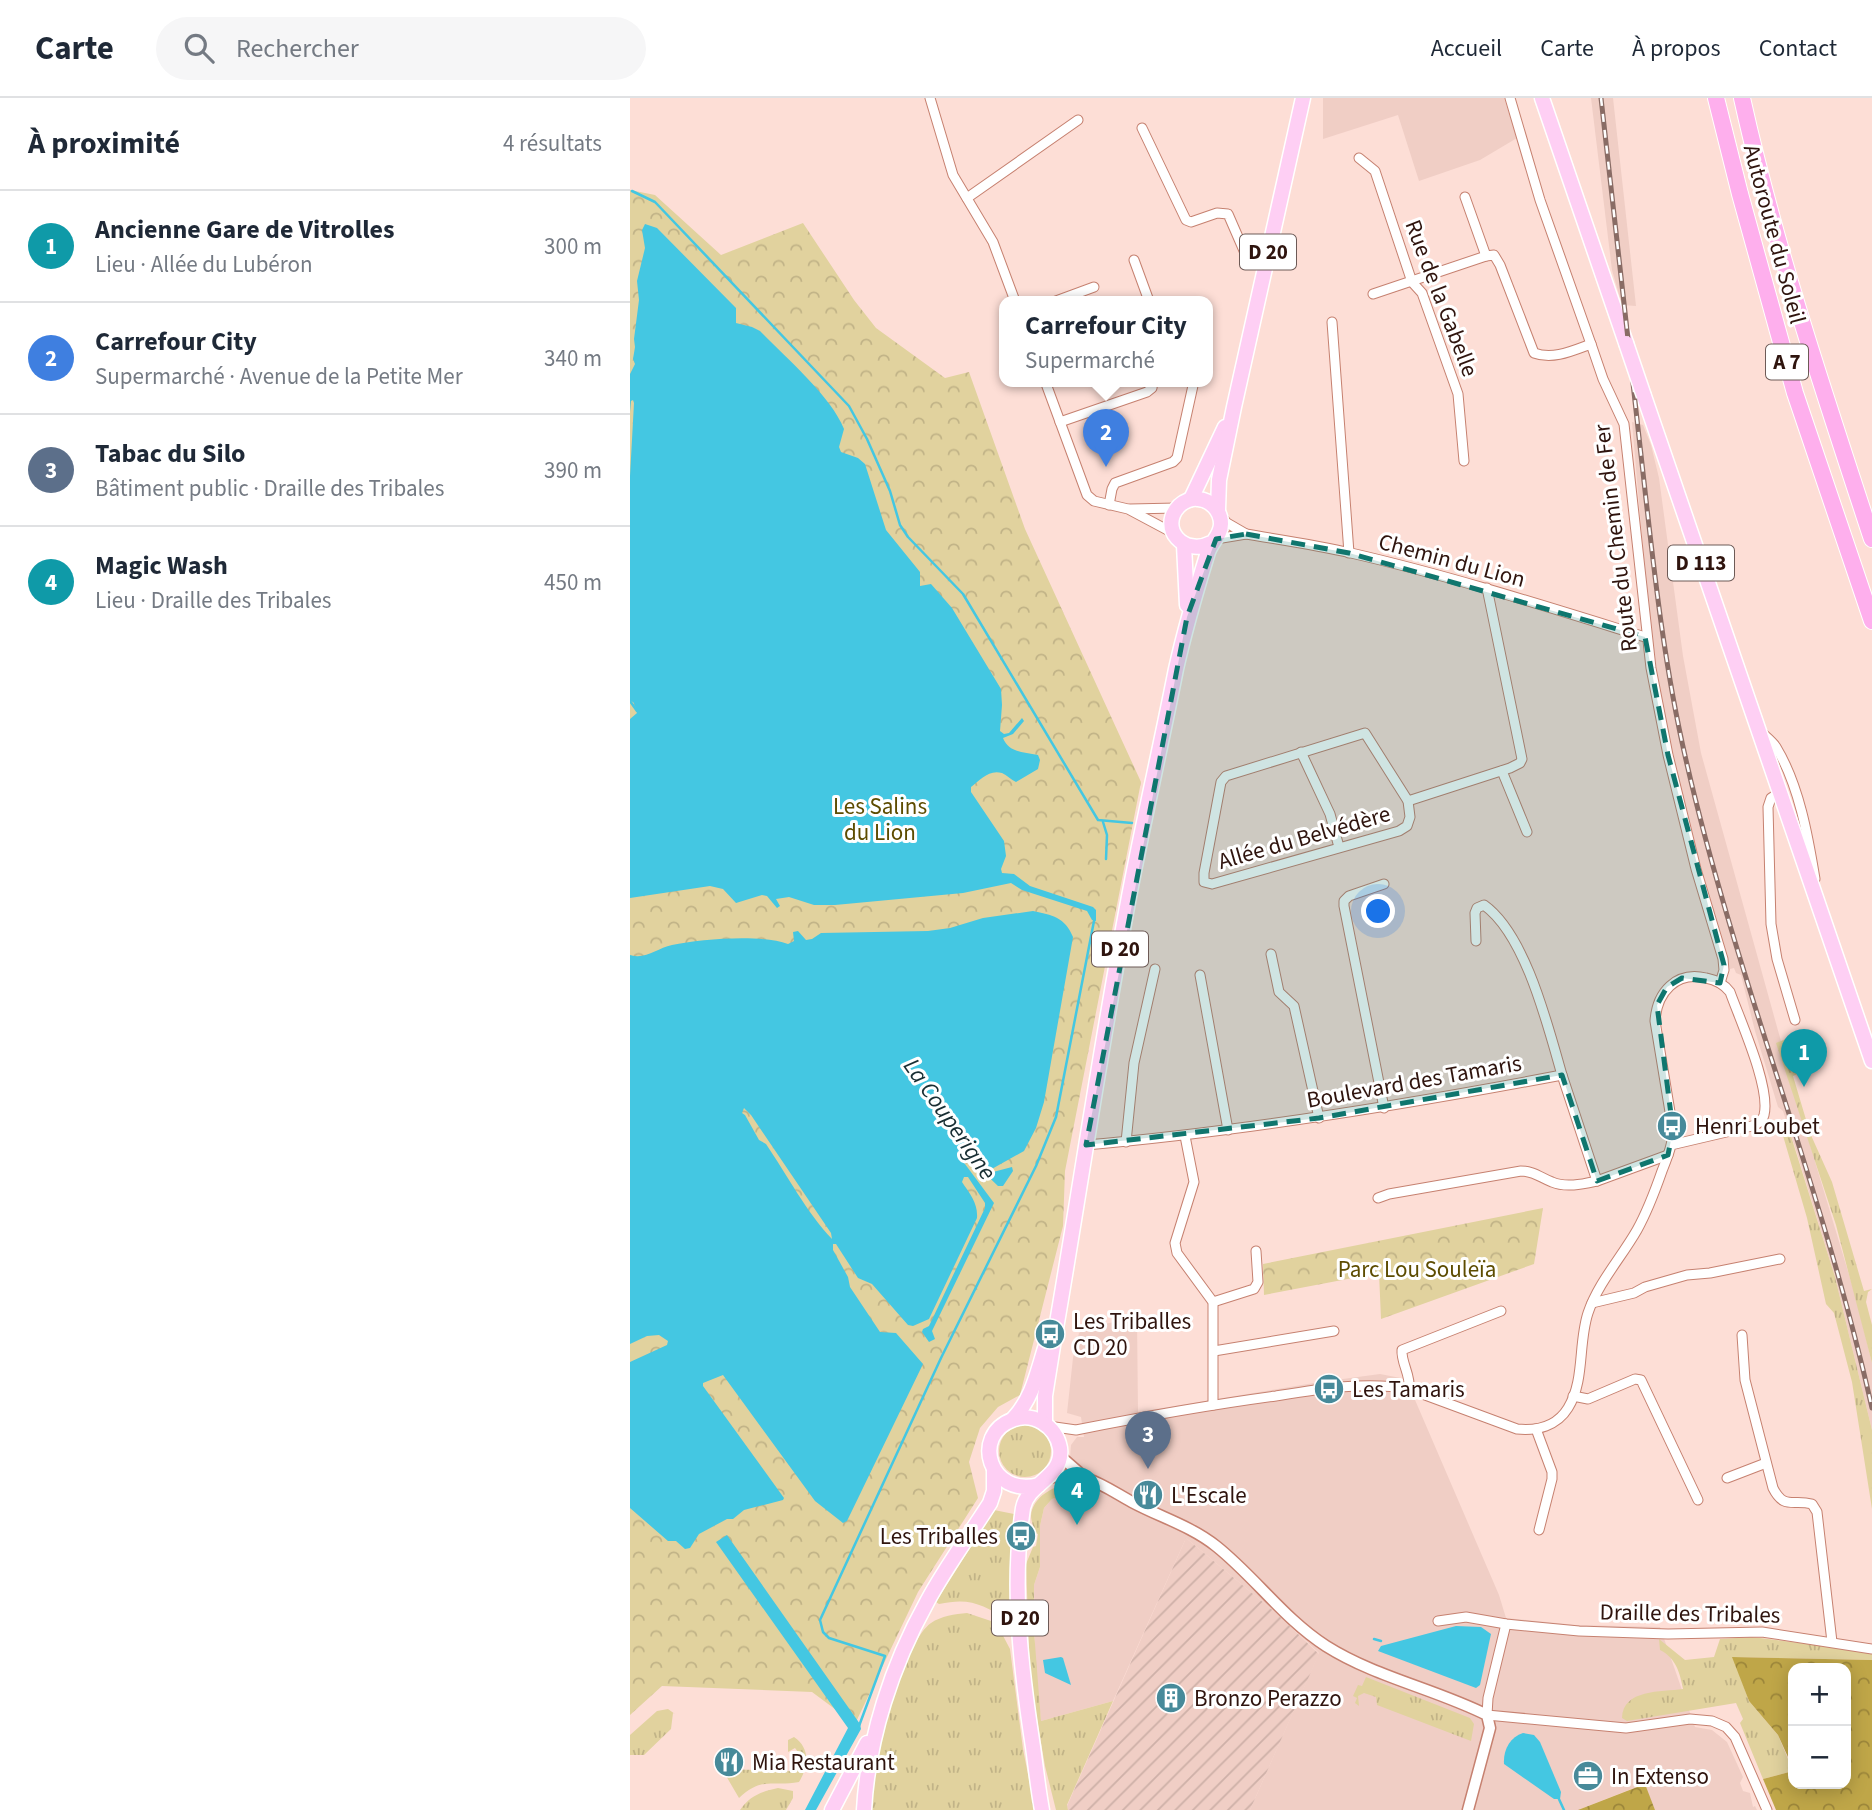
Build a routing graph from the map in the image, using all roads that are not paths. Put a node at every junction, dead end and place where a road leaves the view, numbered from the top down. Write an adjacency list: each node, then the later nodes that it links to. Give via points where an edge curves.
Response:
1 (930, 98): 11 (street, via 953,175)
2 (1303, 98): 14 (main road, D 20)
3 (1510, 98): 22 (street, Route du Chemin de Fer)
4 (1542, 98): 44 (main road, D 113, bridge)
5 (1716, 98): 42 (highway, Autoroute du Soleil / A 7, via 1795,393)
6 (1742, 98): 36 (highway, Autoroute du Soleil / A 7, via 1783,253)
7 (1078, 120): 11 (street)
8 (1142, 128): 14 (street, via 1186,220 1228,214 1245,253)
9 (1359, 158): 15 (street, Rue de la Gabelle, via 1375,171)
10 (1465, 197): 12 (street)
11 (967, 198): 18 (street, via 993,242)
12 (1486, 256): 15 (street); 22 (street, via 1497,257 1534,353 1556,355)
13 (1134, 260): 20 (street)
14 (1266, 262): 26 (main road, D 20)
15 (1412, 282): 17 (street); 28 (street, Rue de la Gabelle, via 1422,293 1458,394)
16 (1094, 287): 19 (street)
17 (1373, 295)
18 (1013, 296)
19 (1070, 296)
20 (1147, 296)
21 (1332, 322): 39 (street)
22 (1591, 344): 43 (street, Route du Chemin de Fer, via 1624,424)
23 (1047, 387): 27 (street)
24 (1150, 387): 27 (street, via 1147,392)
25 (1193, 387): 30 (street, via 1177,458 1115,484)
26 (1234, 407): 29 (main road, D 20); 33 (main road, D 20, via 1219,480)
27 (1060, 422): 30 (street, via 1084,490 1094,501)
28 (1464, 461)
29 (1191, 499): 31 (main road); 33 (main road, via 1206,500)
30 (1110, 505): 32 (street)
31 (1177, 508): 32 (street); 34 (main road)
32 (1128, 509): 34 (street)
33 (1219, 513): 35 (street, Chemin du Lion); 37 (main road, via 1221,529)
34 (1173, 533): 38 (main road)
35 (1245, 534): 37 (street, Chemin du Lion); 39 (street, Chemin du Lion)
36 (1872, 539)
37 (1213, 541): 38 (main road, via 1198,548); 41 (main road, D 20)
38 (1184, 545): 41 (main road, D 20)
39 (1349, 553): 40 (street, Chemin du Lion)
40 (1487, 587): 43 (street, Chemin du Lion); 46 (street, via 1522,751 1520,763)
41 (1187, 617): 66 (main road, D 20, via 1132,882)
42 (1872, 621)
43 (1646, 637): 57 (street, Route du Chemin de Fer, via 1671,768 1723,959)
44 (1759, 730): 47 (main road, D 113); 52 (street, via 1775,744 1794,788)
45 (1301, 752): 48 (street, Allée du Belvédère, via 1365,733); 50 (street, via 1330,814); 50 (street, Allée du Belvédère, via 1223,779 1205,882 1212,884)
46 (1502, 771): 48 (street); 49 (street)
47 (1779, 793): 52 (main road, D 113); 58 (street, via 1770,798 1768,807 1769,908 1777,959)
48 (1408, 801): 50 (street, Allée du Belvédère, via 1410,817 1403,829)
49 (1527, 832)
50 (1339, 848)
51 (1384, 884): 61 (street, via 1349,896 1343,906)
52 (1820, 909): 59 (main road, D 113)
53 (1476, 941): 60 (street, via 1475,913 1484,905 1496,915 1523,960)
54 (1271, 954): 62 (street, via 1279,992 1294,1006)
55 (1156, 969): 65 (street, via 1134,1063)
56 (1200, 975): 63 (street)
57 (1720, 983): 67 (street, via 1695,976 1682,978 1667,987 1657,1005 1655,1021 1672,1130); 67 (street, via 1730,992 1758,1066 1765,1106 1762,1119)
58 (1795, 1020)
59 (1872, 1061)
60 (1562, 1075): 61 (street, Boulevard des Tamaris); 68 (street)
61 (1384, 1108): 62 (street, Boulevard des Tamaris)
62 (1319, 1118): 63 (street, Boulevard des Tamaris)
63 (1228, 1130): 64 (street, Boulevard des Tamaris)
64 (1185, 1136): 65 (street, Boulevard des Tamaris); 73 (street, via 1194,1182 1176,1249)
65 (1126, 1142): 66 (street, Boulevard des Tamaris)
66 (1086, 1145): 72 (main road, D 20)
67 (1670, 1150): 68 (street); 74 (street, via 1637,1230)
68 (1597, 1181): 69 (street, via 1556,1184 1521,1171)
69 (1378, 1198)
70 (1256, 1251): 73 (street, via 1258,1282 1254,1289)
71 (1780, 1259): 74 (street, via 1687,1275)
72 (1064, 1282): 82 (main road, D 20, via 1032,1392); 83 (main road, D 20, via 1045,1396)
73 (1213, 1302): 78 (street)
74 (1592, 1303): 80 (street)
75 (1501, 1311): 79 (street, via 1404,1349 1401,1354)
76 (1334, 1331): 78 (street)
77 (1742, 1335): 87 (street, via 1745,1380)
78 (1214, 1351): 81 (street)
79 (1409, 1389): 81 (street, via 1367,1386); 84 (street, via 1517,1429)
80 (1573, 1396): 84 (street, via 1558,1419); 92 (street, via 1588,1399 1641,1380)
81 (1213, 1405): 85 (street)
82 (1013, 1419): 83 (main road, via 1035,1419); 88 (main road, via 996,1431 992,1440)
83 (1047, 1425): 85 (street); 86 (main road)
84 (1536, 1429): 93 (street, via 1552,1472)
85 (1076, 1430): 86 (street)
86 (1060, 1452): 89 (street); 91 (main road, via 1058,1464)
87 (1766, 1463): 90 (street); 96 (street, via 1780,1499 1812,1504 1817,1512)
88 (994, 1470): 91 (main road, via 1019,1487); 98 (main road, via 990,1503 926,1603)
89 (1084, 1476): 91 (street); 99 (street, via 1200,1534 1326,1646)
90 (1727, 1478)
91 (1044, 1481): 100 (main road, D 20, via 1029,1494 1024,1507 1019,1589 1020,1643)
92 (1698, 1500)
93 (1539, 1530)
94 (1438, 1621): 95 (street, Draille des Tribales, via 1466,1617)
95 (1506, 1624): 96 (street, Draille des Tribales, via 1668,1634 1762,1632); 99 (street)
96 (1832, 1642): 97 (street, Draille des Tribales)
97 (1872, 1648)
98 (881, 1713): 101 (main road); 102 (main road, via 867,1770)
99 (1487, 1715): 105 (street, via 1490,1728); 106 (street, via 1626,1728 1690,1719 1712,1721 1735,1737)
100 (1034, 1755): 103 (main road, D 20); 104 (main road, D 20)
101 (832, 1810)
102 (864, 1810)
103 (1042, 1810)
104 (1052, 1810)
105 (1468, 1810)
106 (1767, 1810)

